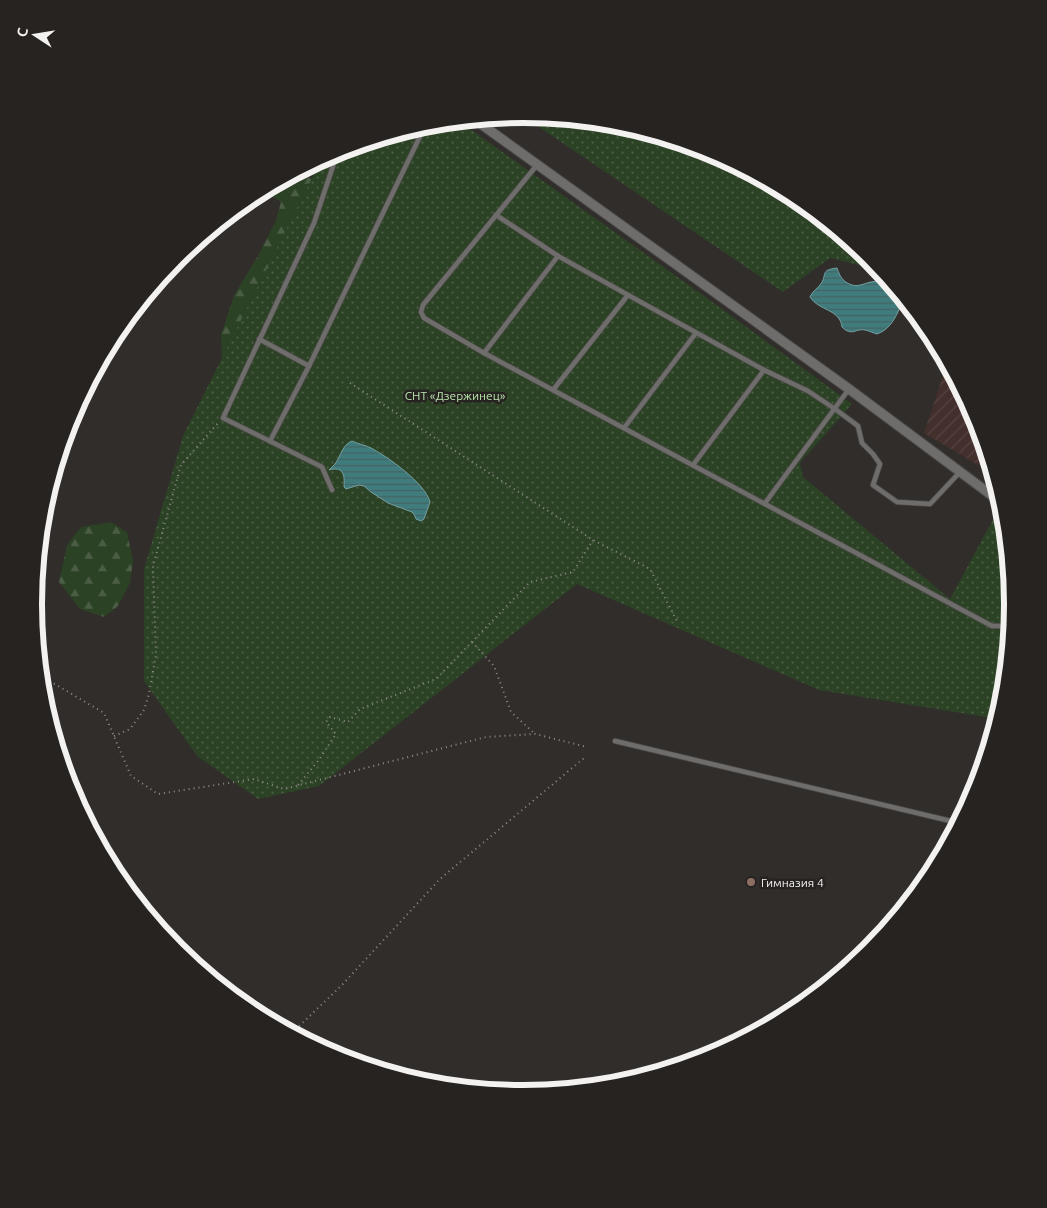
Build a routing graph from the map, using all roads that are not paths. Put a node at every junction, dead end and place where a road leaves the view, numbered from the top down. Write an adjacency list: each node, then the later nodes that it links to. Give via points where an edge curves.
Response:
1 (482, 125): 4 (street)
2 (421, 134): 11 (lane)
3 (334, 162): 9 (lane, via 314,222)
4 (537, 165): 5 (lane); 13 (street)
5 (496, 215): 6 (lane); 10 (lane, via 420,312 424,318)
6 (558, 256): 7 (lane); 10 (lane)
7 (628, 295): 8 (lane); 14 (lane)
8 (696, 332): 12 (lane); 16 (lane)
9 (260, 339): 11 (lane); 17 (lane, via 223,418)
10 (484, 353): 14 (lane)
11 (309, 366): 17 (lane)
12 (764, 370): 15 (lane); 18 (lane)
13 (849, 389): 15 (lane); 19 (street)
14 (553, 390): 16 (lane)
15 (835, 408): 19 (lane, via 858,426 862,443 880,464 873,485 897,502 930,504); 22 (lane)
16 (624, 428): 18 (lane)
17 (270, 441): 20 (lane, via 322,467)
18 (693, 465): 22 (lane)
19 (960, 472): 21 (street)
20 (332, 490)
21 (992, 495)
22 (766, 503): 23 (lane, via 992,626)
23 (1003, 626)
24 (615, 741): 25 (lane)
25 (952, 822)

